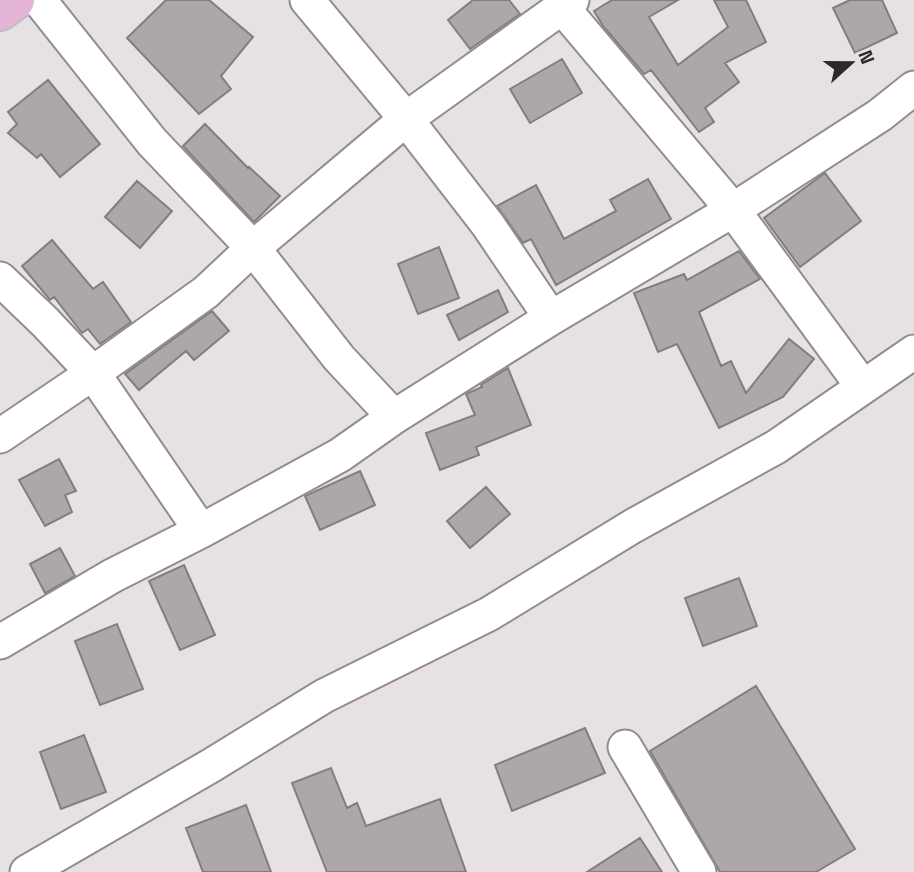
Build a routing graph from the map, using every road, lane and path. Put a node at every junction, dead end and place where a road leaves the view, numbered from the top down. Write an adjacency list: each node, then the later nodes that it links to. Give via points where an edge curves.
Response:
1 (15, 0): 5 (main road)
2 (39, 0): 9 (street, via 152,142)
3 (307, 0): 7 (street)
4 (567, 4): 7 (street); 8 (street)
5 (0, 10)
6 (914, 88): 8 (street, via 880,115)
7 (406, 118): 9 (street); 11 (street, via 488,225)
8 (733, 209): 11 (street); 14 (street)
9 (253, 248): 13 (street, via 206,292); 15 (street, via 339,358)
10 (0, 279): 13 (street)
11 (551, 318): 15 (street)
12 (914, 352): 14 (street)
13 (93, 373): 16 (street); 17 (street)
14 (863, 387): 20 (street, via 776,447 633,526 489,614 324,696)
15 (394, 417): 17 (street, via 340,455)
16 (0, 436)
17 (201, 531): 18 (street, via 112,576)
18 (0, 642)
19 (625, 747): 21 (street)
20 (27, 872)
21 (699, 872)

